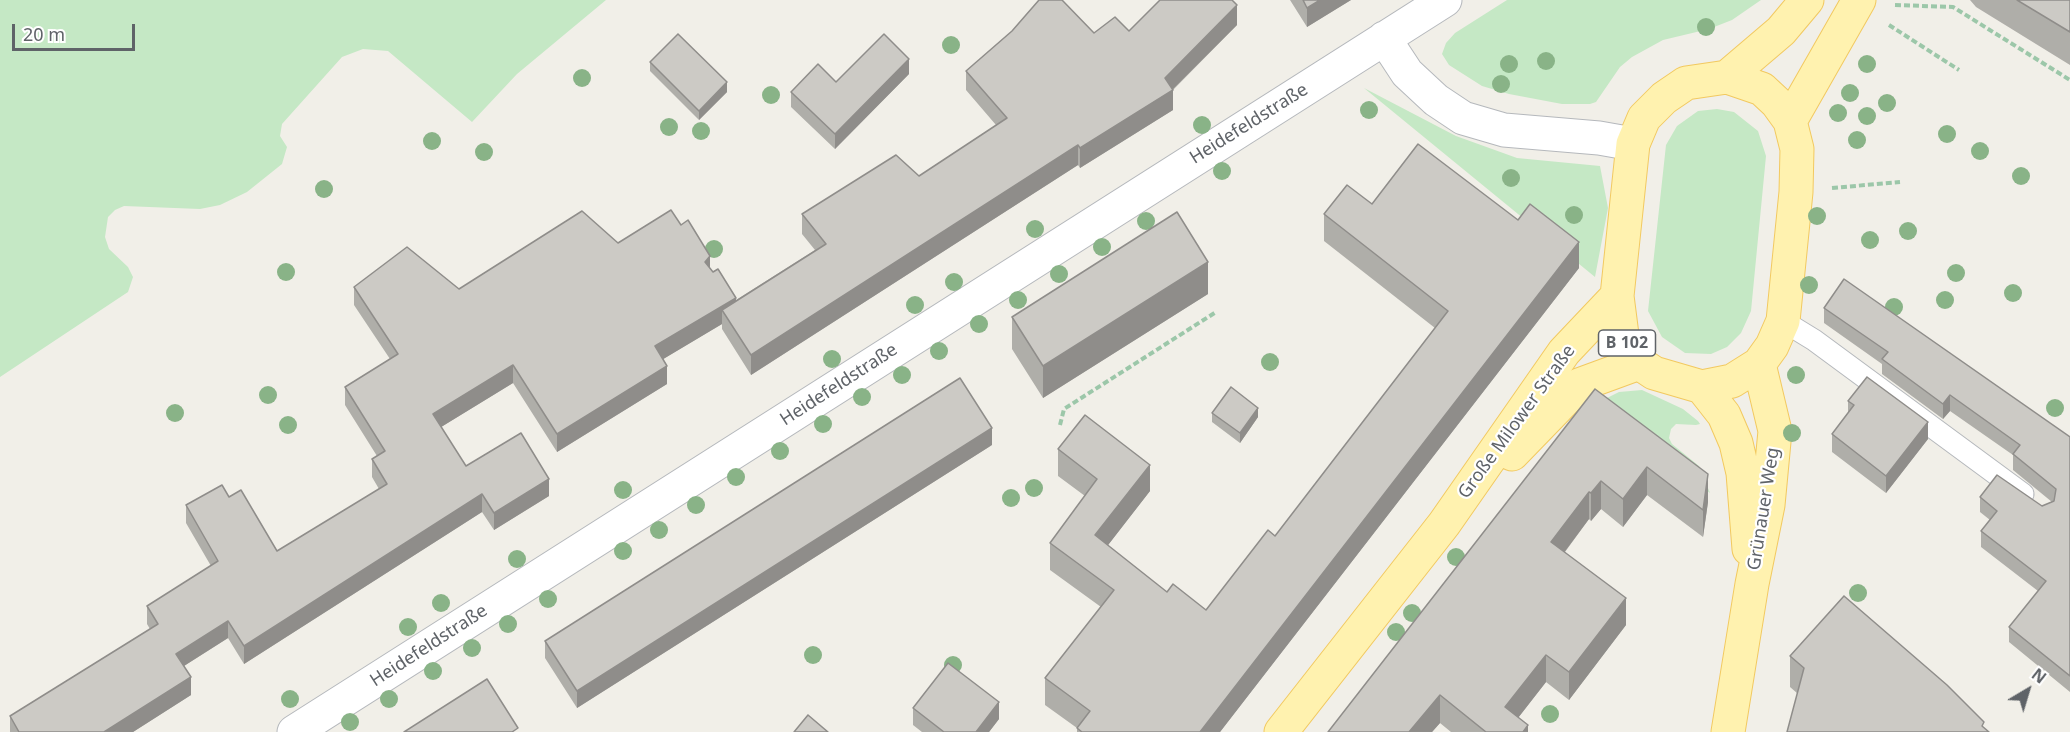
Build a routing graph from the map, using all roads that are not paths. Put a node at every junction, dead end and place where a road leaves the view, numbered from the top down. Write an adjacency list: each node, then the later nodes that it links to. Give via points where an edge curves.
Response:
1 (1445, 0): 4 (street, Heidefeldstraße)
2 (1807, 0): 5 (main road, via 1781,31)
3 (1858, 2): 6 (main road)
4 (1384, 38): 7 (street, via 1407,73 1463,118 1504,130); 16 (street, Heidefeldstraße)
5 (1727, 77): 6 (main road, B 102, via 1762,89); 7 (main road, B 102, via 1686,82 1644,118)
6 (1790, 121): 9 (main road, B 102, via 1797,149 1796,192)
7 (1633, 144): 8 (main road, B 102)
8 (1617, 296): 10 (main road, B 102, via 1622,335); 14 (main road, Große Milower Straße / B 102, via 1564,352)
9 (1783, 321): 11 (main road, B 102, via 1773,346); 13 (lane)
10 (1639, 363): 12 (main road, B 102, via 1654,373); 14 (main road, Große Milower Straße / B 102, via 1579,385)
11 (1759, 364): 12 (main road, B 102, via 1732,381); 15 (main road, Grünauer Weg, via 1775,431 1768,505)
12 (1702, 387): 15 (main road, Grünauer Weg, via 1724,415 1736,443 1743,473)
13 (2035, 502)
14 (1444, 524): 17 (main road, Große Milower Straße / B 102)
15 (1752, 584): 18 (main road, Grünauer Weg)
16 (294, 732)
17 (1281, 732)
18 (1728, 732)

